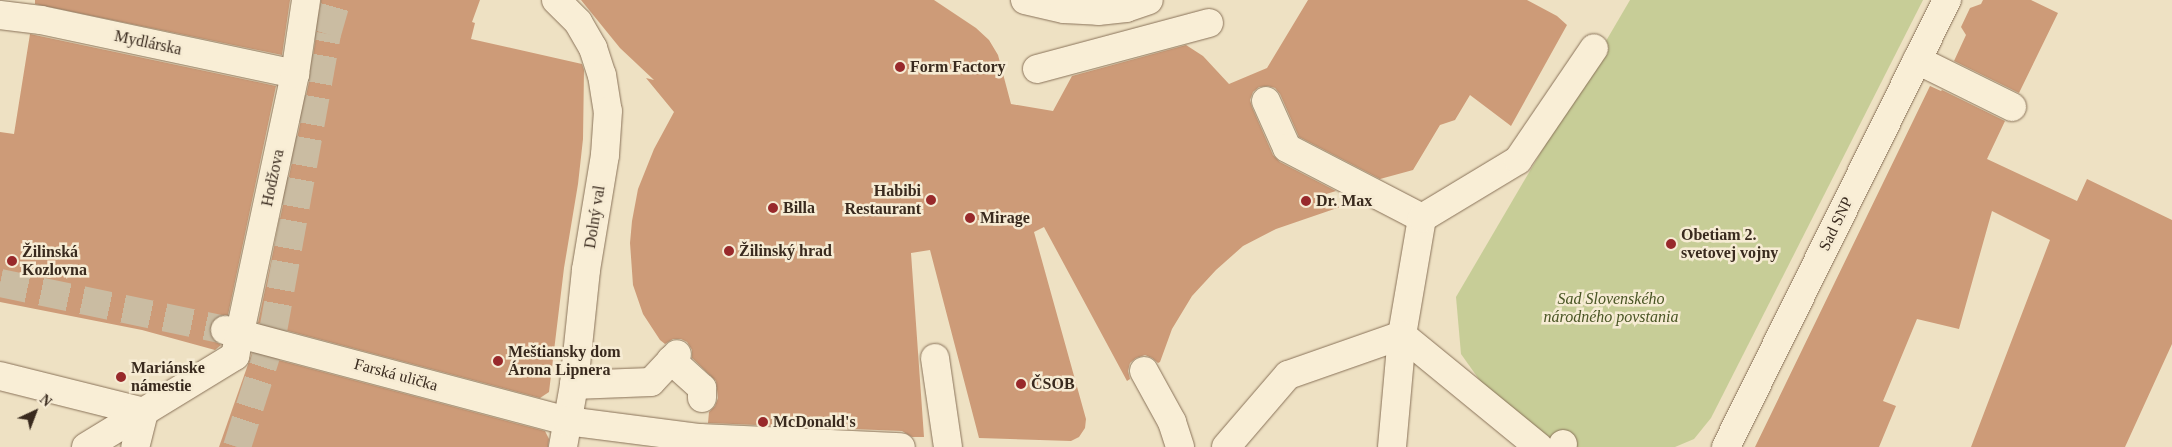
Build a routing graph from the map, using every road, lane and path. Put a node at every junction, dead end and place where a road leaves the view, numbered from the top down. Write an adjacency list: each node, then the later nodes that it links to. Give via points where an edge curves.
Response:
1 (306, 0): 11 (street, Hodžova)
2 (556, 0): 20 (street, Dolný val, via 578,22 593,48 608,110 605,155 586,270)
3 (1024, 0): 4 (street, via 1064,9 1112,10)
4 (1149, 0)
5 (1947, 0): 9 (street, Sad SNP)
6 (0, 15): 11 (street, Mydlárska, via 41,20)
7 (1209, 23): 10 (street)
8 (1594, 48): 14 (street, via 1525,164)
9 (1917, 60): 13 (street); 32 (street, Sad SNP)
10 (1037, 70)
11 (295, 74): 16 (street, Hodžova)
12 (1266, 101): 14 (street, via 1287,148)
13 (2012, 107)
14 (1422, 218): 15 (street)
15 (1402, 335): 24 (street); 30 (street, via 1288,374); 31 (street)
16 (233, 340): 22 (street); 23 (street, Farská ulička, via 270,342)
17 (935, 358): 28 (street)
18 (1144, 371): 29 (street, via 1172,422)
19 (0, 376): 22 (street)
20 (574, 385): 21 (street, via 651,382 674,357 702,388); 23 (street, Dolný val)
21 (702, 398)
22 (144, 412): 25 (street); 26 (street)
23 (565, 434): 27 (street, Farská ulička)
24 (1555, 446)
25 (86, 447)
26 (135, 447)
27 (901, 447)
28 (948, 447)
29 (1180, 447)
30 (1226, 447)
31 (1392, 447)
32 (1726, 447)

